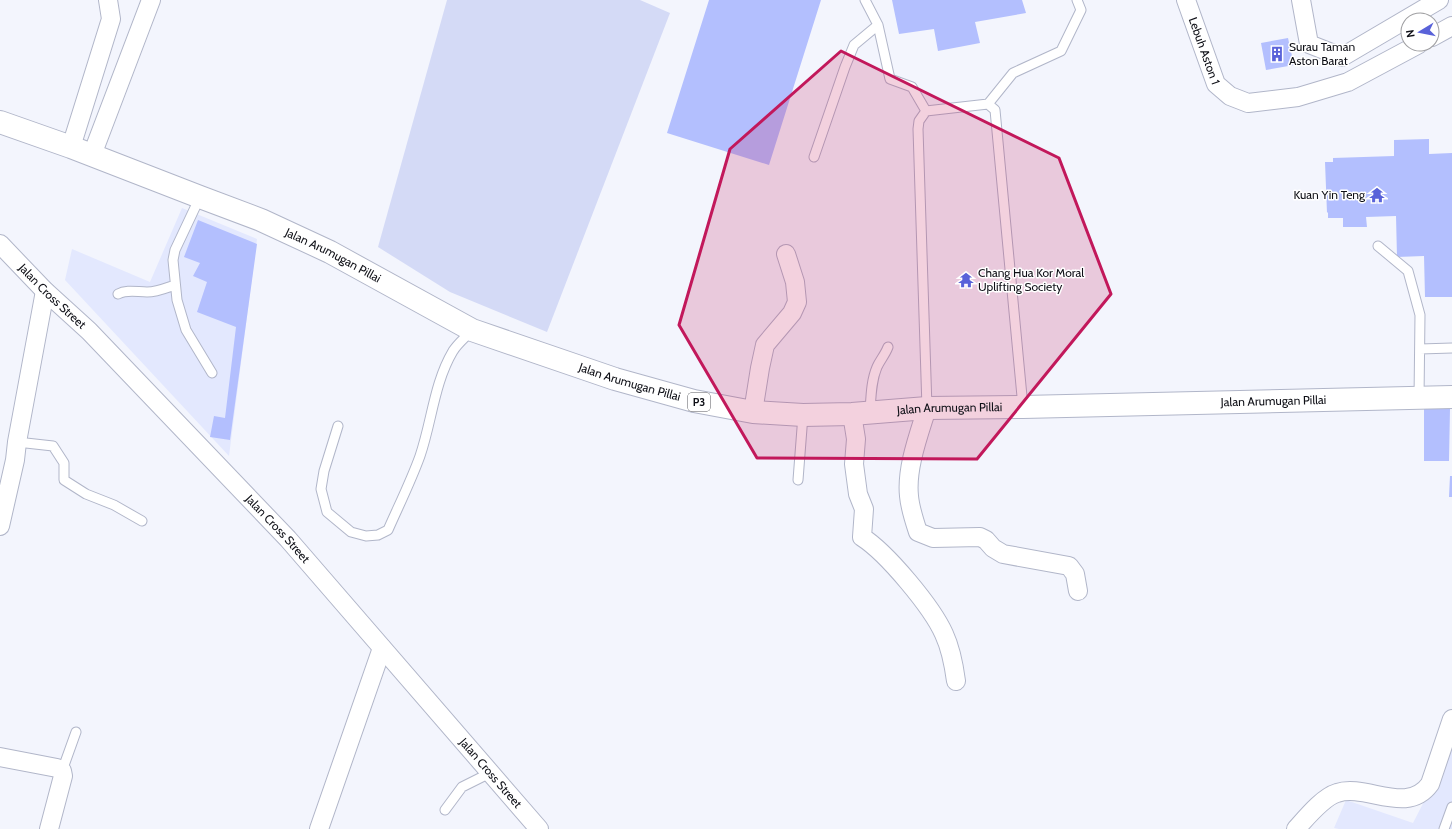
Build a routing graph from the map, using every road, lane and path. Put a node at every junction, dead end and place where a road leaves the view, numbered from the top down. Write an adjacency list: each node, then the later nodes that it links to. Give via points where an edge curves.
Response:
1 (108, 0): 15 (street, via 111,19)
2 (151, 0): 16 (street)
3 (865, 0): 8 (lane)
4 (1077, 0): 12 (lane, via 1081,10 1061,51 1013,74)
5 (1186, 0): 11 (street, Lebuh Aston 1, via 1216,84 1230,96 1248,103 1298,97 1348,82)
6 (1301, 0): 7 (street, via 1309,44 1342,57)
7 (1439, 0)
8 (878, 25): 13 (lane, via 890,79 912,87); 17 (lane, via 854,45)
9 (1452, 26): 10 (street)
10 (1440, 33)
11 (1404, 52)
12 (988, 104): 13 (lane); 32 (lane, via 995,110)
13 (926, 111): 33 (lane, via 919,121 918,130)
14 (0, 122): 15 (main road, Jalan Arumugan Pillai / P3)
15 (71, 147): 16 (main road, Jalan Arumugan Pillai / P3)
16 (92, 155): 18 (main road, Jalan Arumugan Pillai / P3)
17 (814, 157)
18 (200, 197): 22 (lane, via 175,250); 25 (main road, Jalan Arumugan Pillai / P3, via 261,220 330,252)
19 (0, 244): 23 (street, Jalan Cross Street)
20 (1378, 246): 28 (lane, via 1408,271 1420,315)
21 (786, 254): 34 (street, via 796,282 797,302 792,313 766,345)
22 (175, 285): 24 (lane, via 160,290); 29 (lane, via 186,330)
23 (45, 291): 38 (street); 44 (street, Jalan Cross Street, via 89,331 288,538)
24 (118, 294)
25 (472, 330): 34 (main road, Jalan Arumugan Pillai / P3, via 615,379 694,401); 37 (lane, via 454,350 444,368 413,473 388,530 378,535 366,536 351,532 327,512 321,489)
26 (888, 347): 35 (lane, via 877,367)
27 (1452, 348): 28 (lane)
28 (1420, 349): 31 (lane)
29 (212, 372)
30 (1452, 397): 31 (main road, Jalan Arumugan Pillai / P3)
31 (1419, 398): 32 (main road, Jalan Arumugan Pillai / P3)
32 (1023, 407): 33 (main road, Jalan Arumugan Pillai / P3)
33 (927, 408): 35 (main road, Jalan Arumugan Pillai / P3); 43 (street, via 910,470 909,494 912,516 918,532 933,538 980,538 1004,554 1069,566 1075,574)
34 (754, 412): 36 (main road, Jalan Arumugan Pillai / P3)
35 (861, 413): 36 (main road, Jalan Arumugan Pillai / P3); 45 (street, via 854,464 858,494 864,509 862,537 871,543 909,583 930,611 944,634)
36 (803, 415): 40 (lane)
37 (338, 426)
38 (16, 451): 39 (street); 41 (lane, via 53,446 64,463 64,480 86,494); 42 (street)
39 (0, 470)
40 (798, 480)
41 (142, 521)
42 (0, 526)
43 (1078, 591)
44 (382, 648): 50 (street, Jalan Cross Street); 55 (street)
45 (956, 682)
46 (1452, 719): 53 (street, via 1430,784 1425,791 1403,799 1350,791 1338,792 1329,796)
47 (76, 732): 49 (lane)
48 (0, 757): 49 (street)
49 (62, 771): 54 (street, via 63,776)
50 (490, 773): 52 (lane, via 462,787); 56 (street, Jalan Cross Street)
51 (1452, 807): 57 (lane)
52 (445, 810)
53 (1298, 828)
54 (49, 829)
55 (319, 829)
56 (539, 829)
57 (1444, 829)

